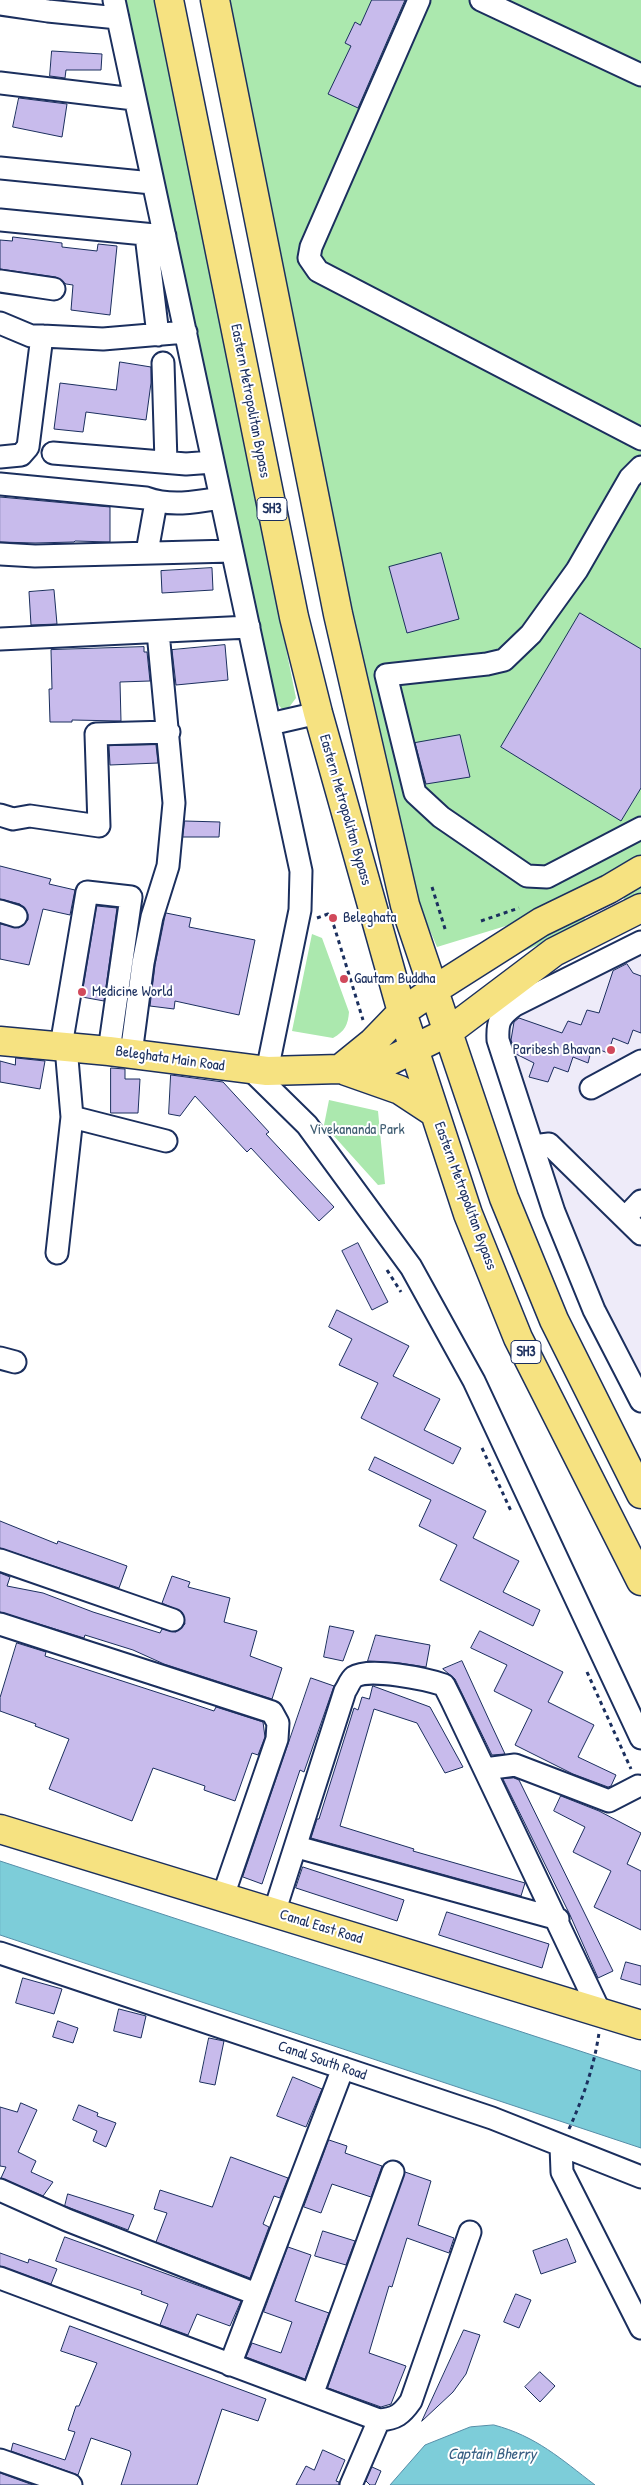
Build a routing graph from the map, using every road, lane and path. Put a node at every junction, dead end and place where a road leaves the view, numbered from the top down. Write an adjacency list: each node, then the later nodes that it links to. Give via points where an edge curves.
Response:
1 (169, 0): 36 (main road, Eastern Metropolitan Bypass / SH3, via 294,617)
2 (215, 0): 51 (main road, SH3, via 338,614 405,905)
3 (419, 0): 21 (street, via 309,258 318,271)
4 (481, 0): 7 (street)
5 (0, 4): 6 (street, via 48,11)
6 (116, 9): 9 (street)
7 (641, 76)
8 (0, 83): 9 (street)
9 (134, 99): 11 (street)
10 (0, 168): 11 (street)
11 (152, 183): 13 (street)
12 (0, 220): 13 (street)
13 (155, 236): 17 (street); 19 (street)
14 (0, 281): 15 (street)
15 (54, 290)
16 (0, 323): 18 (street, via 31,336)
17 (186, 332): 19 (street); 25 (street)
18 (42, 336): 19 (street, via 103,339); 23 (street, via 28,447 21,455)
19 (158, 336)
20 (163, 364): 24 (street)
21 (641, 439)
22 (53, 453): 24 (street)
23 (0, 456)
24 (166, 462): 25 (street)
25 (213, 462): 28 (street)
26 (641, 467): 40 (street, via 630,478 576,570 531,634 504,660 386,675 416,793 441,817 527,876 547,877)
27 (0, 484): 29 (street, via 146,498)
28 (221, 498): 29 (street); 30 (street)
29 (156, 502): 31 (street)
30 (232, 551): 31 (street); 33 (street)
31 (148, 552): 32 (street)
32 (0, 554)
33 (249, 628): 34 (street); 37 (street)
34 (158, 632): 35 (street); 38 (street)
35 (0, 639)
36 (318, 713): 37 (street); 52 (main road, Eastern Metropolitan Bypass / SH3)
37 (270, 724): 61 (street, via 302,888 300,910)
38 (169, 732): 39 (street, via 96,734 99,826 30,816 13,819); 58 (street, via 174,803 168,866)
39 (0, 815)
40 (641, 828)
41 (641, 870): 51 (main road, via 541,922)
42 (432, 887): 47 (path)
43 (524, 907): 45 (path)
44 (641, 908): 48 (main road)
45 (481, 921)
46 (334, 926): 53 (path)
47 (446, 932)
48 (588, 936): 50 (street); 54 (main road, via 554,952)
49 (641, 942): 50 (street)
50 (603, 963): 66 (street, via 515,1005 502,1015 497,1027 498,1040)
51 (434, 990): 52 (main road); 54 (main road, SH3)
52 (402, 1012): 57 (main road, Eastern Metropolitan Bypass / SH3); 60 (main road)
53 (364, 1024)
54 (448, 1032): 57 (main road); 75 (main road, SH3, via 504,1198 554,1320)
55 (0, 1041): 56 (main road, Beleghata Main Road)
56 (64, 1047): 58 (main road, Beleghata Main Road); 58 (street, via 87,892 131,897); 64 (street)
57 (416, 1050): 60 (main road, via 385,1063); 63 (main road, Eastern Metropolitan Bypass / SH3)
58 (120, 1052): 61 (main road, Beleghata Main Road)
59 (641, 1061): 62 (street)
60 (340, 1069): 61 (main road, Beleghata Main Road); 63 (main road, via 400,1090)
61 (258, 1070): 82 (street, via 307,1125 411,1267 474,1381)
62 (591, 1088)
63 (435, 1113): 78 (main road, Eastern Metropolitan Bypass / SH3, via 468,1214 518,1338)
64 (72, 1117): 65 (street); 70 (street)
65 (166, 1140)
66 (533, 1146): 68 (street, via 549,1144); 73 (street, via 554,1212 594,1310)
67 (641, 1201): 68 (street)
68 (625, 1218): 69 (street)
69 (641, 1234)
70 (57, 1253)
71 (386, 1269): 72 (path)
72 (402, 1294)
73 (639, 1392)
74 (479, 1441): 76 (path)
75 (641, 1494)
76 (512, 1512)
77 (0, 1560): 79 (street)
78 (641, 1581)
79 (173, 1620)
80 (0, 1624): 87 (street, via 272,1712 278,1724 276,1739)
81 (586, 1671): 84 (path)
82 (641, 1738)
83 (485, 1768): 84 (street, via 515,1764 609,1801); 86 (street, via 444,1685 430,1680 366,1672 353,1678 345,1691); 89 (street)
84 (638, 1786)
85 (0, 1829): 87 (main road, Canal East Road)
86 (296, 1847): 88 (street); 89 (street)
87 (223, 1896): 88 (main road, Canal East Road)
88 (274, 1913): 91 (main road, Canal East Road)
89 (558, 1919): 91 (street)
90 (0, 1953): 94 (street, Canal South Road)
91 (601, 2014): 92 (main road, Canal East Road)
92 (641, 2025)
93 (595, 2060): 95 (path)
94 (343, 2068): 96 (street, Canal South Road, via 492,2118); 102 (street)
95 (578, 2109)
96 (561, 2146): 98 (street, Canal South Road); 103 (street, via 562,2172)
97 (393, 2172): 105 (street)
98 (641, 2177)
99 (0, 2190): 102 (street, via 66,2220)
100 (470, 2232): 106 (street, via 411,2401 401,2415)
101 (0, 2278): 104 (street)
102 (256, 2294): 104 (street)
103 (641, 2328)
104 (230, 2364): 105 (street)
105 (312, 2395): 106 (street)
106 (379, 2420): 109 (street)
107 (0, 2460): 108 (street)
108 (71, 2485)
109 (351, 2485)

